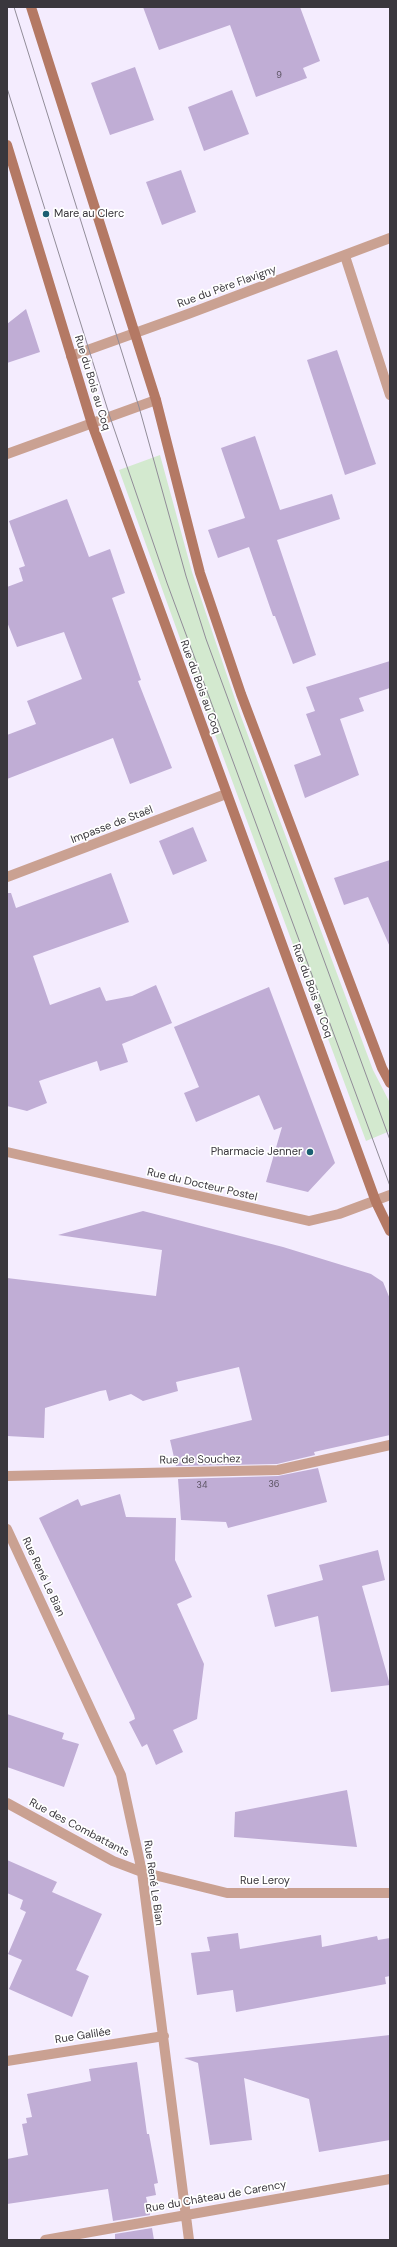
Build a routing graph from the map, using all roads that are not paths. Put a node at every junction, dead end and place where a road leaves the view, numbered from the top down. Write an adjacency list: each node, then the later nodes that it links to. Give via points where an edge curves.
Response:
1 (31, 7): 5 (main road)
2 (7, 145): 6 (main road, Rue du Bois au Coq)
3 (390, 238): 4 (street, Rue du Père Flavigny)
4 (345, 256): 5 (street, Rue du Père Flavigny); 7 (street)
5 (135, 333): 6 (street, Rue du Père Flavigny); 8 (main road)
6 (71, 356): 9 (main road, Rue du Bois au Coq)
7 (390, 395)
8 (156, 400): 9 (street); 13 (main road, via 200,573 241,694)
9 (92, 424): 10 (street); 11 (main road, Rue du Bois au Coq)
10 (7, 454)
11 (226, 794): 12 (street, Impasse de Staël); 16 (main road, Rue du Bois au Coq)
12 (7, 877)
13 (390, 1083)
14 (7, 1152): 16 (street, Rue du Docteur Postel, via 309,1221)
15 (390, 1196): 16 (street, Rue du Docteur Postel)
16 (376, 1202): 17 (main road, Rue du Bois au Coq)
17 (390, 1231)
18 (390, 1445): 19 (street, Rue de Souchez, via 278,1470)
19 (7, 1476)
20 (7, 1529): 22 (street, Rue René Le Bian, via 121,1775)
21 (7, 1803): 22 (street, Rue des Combattants, via 113,1861)
22 (142, 1872): 23 (street, Rue Leroy, via 227,1893); 24 (street, Rue René Le Bian, via 147,1925)
23 (390, 1893)
24 (164, 2036): 25 (street, Rue Galilée); 27 (street, Rue René Le Bian)
25 (7, 2061)
26 (390, 2179): 27 (street, Rue du Château de Carency)
27 (187, 2214): 28 (street, Rue du Château de Carency); 29 (street, Rue René Le Bian)
28 (46, 2240)
29 (190, 2240)

